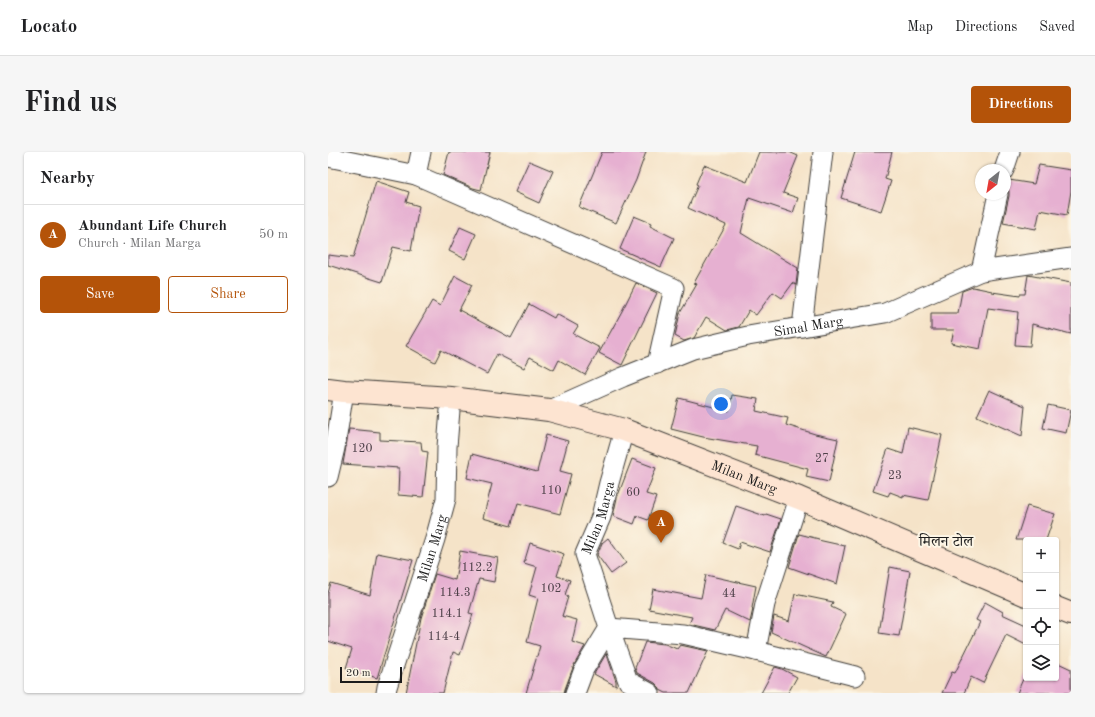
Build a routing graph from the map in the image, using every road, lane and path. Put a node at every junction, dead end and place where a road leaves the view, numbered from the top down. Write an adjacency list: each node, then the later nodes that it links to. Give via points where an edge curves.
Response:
1 (421, 152): 6 (street)
2 (823, 152): 10 (street)
3 (1010, 152): 5 (street)
4 (328, 157): 6 (street)
5 (1006, 164)
6 (416, 175): 11 (street, via 674,288)
7 (997, 200): 9 (street)
8 (1071, 258): 9 (street, Simal Marg)
9 (981, 270): 10 (street, Simal Marg, via 884,313)
10 (802, 327): 11 (street, Simal Marg, via 693,349)
11 (657, 364): 14 (street, Simal Marg)
12 (336, 390): 13 (main road, Milan Marg); 16 (street, via 334,448)
13 (451, 398): 14 (main road, Milan Marg); 24 (street, Milan Marg, via 446,499)
14 (548, 410): 15 (main road, Milan Marg)
15 (624, 430): 17 (main road, Milan Marg); 21 (street, Milan Marga, via 601,517 585,554)
16 (328, 477)
17 (799, 498): 18 (main road, Milan Marg); 22 (street, via 765,604)
18 (1023, 594)
19 (1058, 609): 20 (main road)
20 (1071, 614)
21 (609, 628): 22 (street, via 683,634); 25 (street, via 584,669); 26 (street, Milan Marga, via 628,681)
22 (756, 651): 23 (street)
23 (855, 676)
24 (386, 693)
25 (575, 693)
26 (650, 693)

